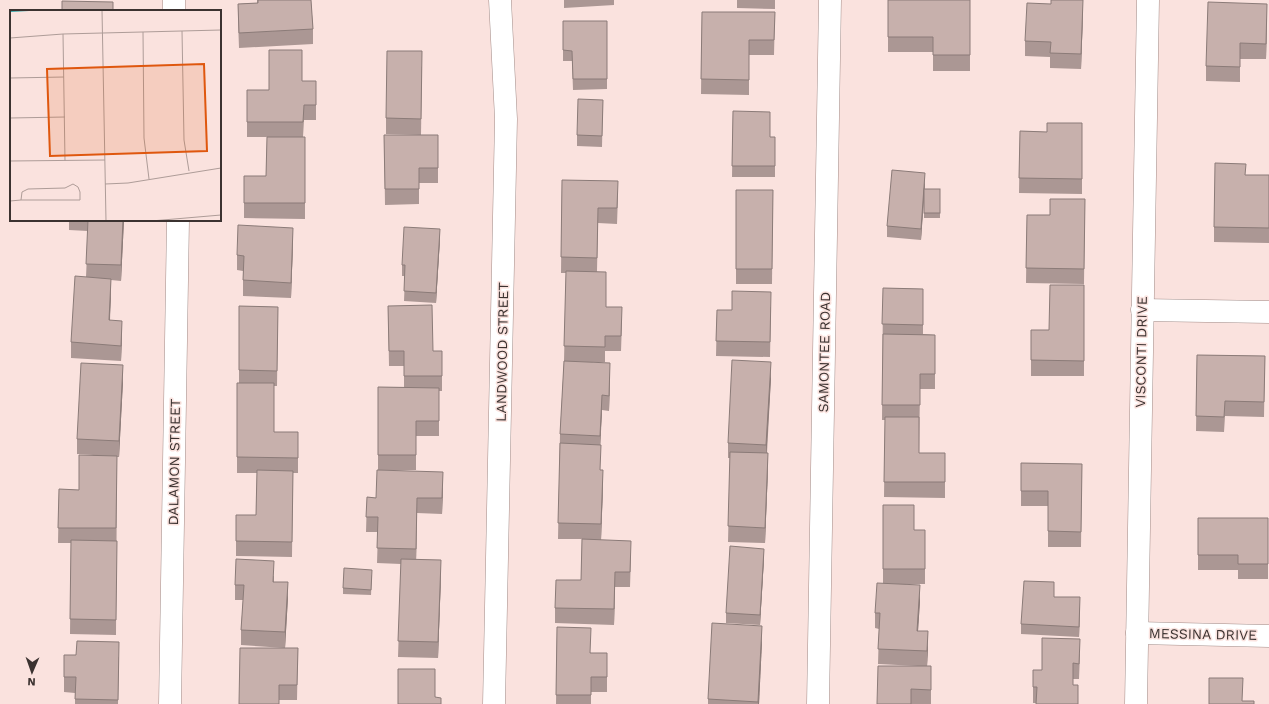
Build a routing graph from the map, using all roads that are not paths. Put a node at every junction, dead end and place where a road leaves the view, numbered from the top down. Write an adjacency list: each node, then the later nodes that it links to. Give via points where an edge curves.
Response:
1 (500, 0): 10 (street, LANDWOOD STREET, via 506,119)
2 (830, 0): 11 (street, SAMONTEE ROAD)
3 (1148, 0): 5 (street, VISCONTI DRIVE)
4 (178, 221): 9 (street, DALAMON STREET)
5 (1142, 310): 6 (street); 7 (street, VISCONTI DRIVE)
6 (1269, 312)
7 (1137, 633): 8 (street, MESSINA DRIVE); 12 (street, VISCONTI DRIVE)
8 (1269, 636)
9 (170, 704)
10 (494, 704)
11 (818, 704)
12 (1136, 704)

